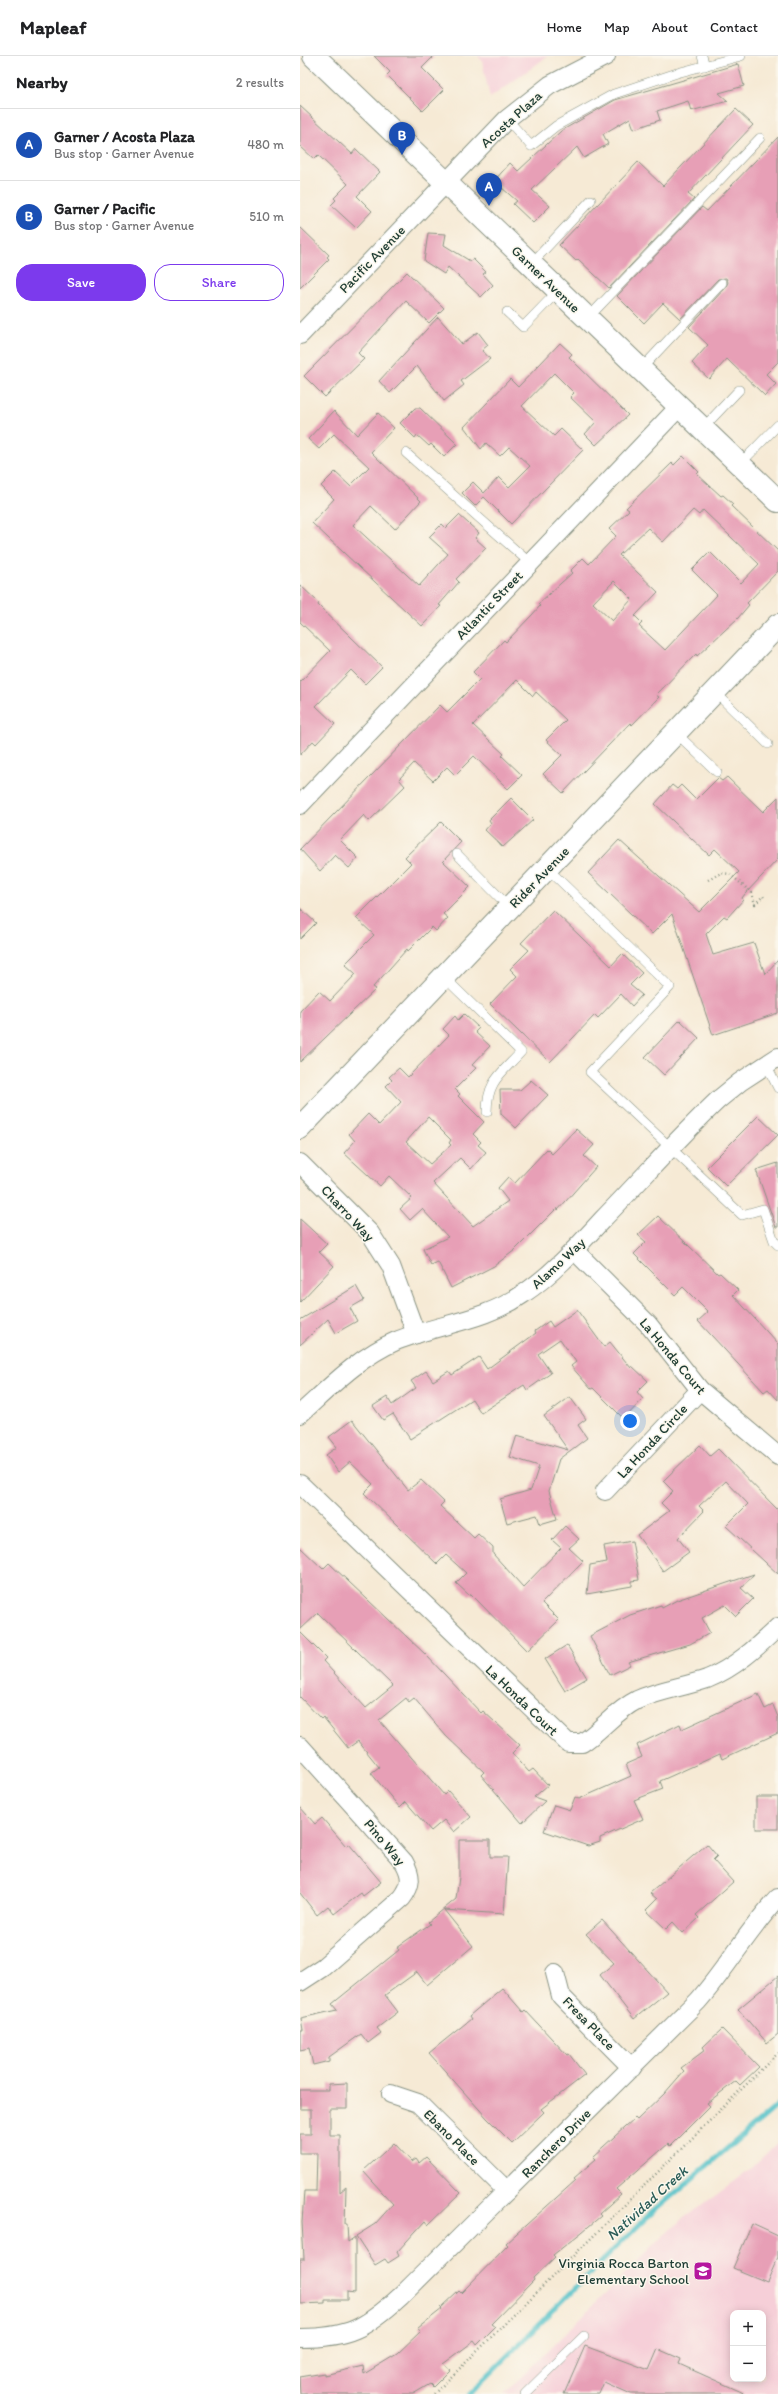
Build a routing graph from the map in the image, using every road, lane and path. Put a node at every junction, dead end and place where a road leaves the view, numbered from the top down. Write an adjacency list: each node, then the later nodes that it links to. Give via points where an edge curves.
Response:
1 (314, 56): 8 (street, Garner Avenue)
2 (606, 56): 6 (street, Acosta Plaza, via 550,85)
3 (702, 56): 5 (lane)
4 (741, 56): 5 (lane)
5 (705, 66): 6 (lane, via 614,94 556,126 531,146)
6 (507, 119): 8 (street, Acosta Plaza)
7 (760, 138): 14 (lane)
8 (445, 182): 10 (street, Garner Avenue); 15 (street, Pacific Avenue)
9 (591, 200): 10 (lane)
10 (530, 264): 12 (street, Garner Avenue)
11 (722, 284): 16 (lane)
12 (558, 291): 13 (lane, via 523,327); 14 (street, Garner Avenue)
13 (507, 312)
14 (587, 319): 16 (street, Garner Avenue)
15 (300, 335)
16 (640, 370): 18 (street, Garner Avenue)
17 (740, 390): 20 (lane)
18 (679, 407): 20 (street, Garner Avenue); 24 (street, Atlantic Street)
19 (778, 426): 22 (lane)
20 (702, 429): 22 (street, Garner Avenue)
21 (406, 453): 24 (lane)
22 (740, 464): 23 (street, Garner Avenue)
23 (778, 501)
24 (530, 563): 30 (street, Atlantic Street)
25 (778, 625): 26 (street, Rider Avenue)
26 (714, 692): 27 (street, Rider Avenue); 28 (lane)
27 (676, 733): 29 (lane); 32 (street, Rider Avenue)
28 (768, 744)
29 (717, 772)
30 (300, 805)
31 (457, 854): 35 (lane)
32 (547, 868): 35 (street, Rider Avenue); 41 (lane, via 670,987 590,1072)
33 (708, 880): 34 (path, via 721,874 730,874 752,893 755,904 763,896)
34 (766, 899)
35 (510, 908): 36 (street, Rider Avenue)
36 (445, 978): 39 (lane, via 521,1052 490,1087); 40 (street, Rider Avenue)
37 (772, 1061): 38 (lane); 41 (street, Alamo Way, via 718,1100)
38 (778, 1088)
39 (488, 1112)
40 (300, 1128)
41 (670, 1148): 43 (lane, via 742,1215 763,1209 774,1241); 44 (street, Alamo Way)
42 (300, 1163): 45 (street, Charro Way, via 356,1217 377,1244 399,1286)
43 (778, 1245)
44 (574, 1250): 45 (street, Alamo Way, via 536,1285 506,1305 470,1320); 46 (street, La Honda Court, via 648,1324)
45 (416, 1334): 47 (street, Alamo Way, via 372,1354)
46 (700, 1390): 48 (street, La Honda Court); 50 (street, La Honda Circle)
47 (300, 1414)
48 (778, 1456)
49 (300, 1484): 51 (street, La Honda Court, via 568,1743 582,1743 612,1717 637,1700 720,1672 748,1654)
50 (605, 1491)
51 (778, 1627)
52 (300, 1746): 55 (street, Pino Way, via 404,1862 410,1877 408,1891 402,1898 323,1967)
53 (778, 1898): 57 (street, Ranchero Drive, via 745,1936 713,1984)
54 (555, 1973): 57 (street, Fresa Place, via 561,1996)
55 (300, 1982)
56 (778, 2053): 62 (path)
57 (632, 2068): 59 (street, Ranchero Drive)
58 (391, 2094): 59 (street, Ebano Place, via 418,2103)
59 (507, 2191): 61 (street, Ranchero Drive, via 402,2296 366,2325 338,2336)
60 (584, 2336): 63 (lane)
61 (300, 2338)
62 (434, 2394)
63 (525, 2394)

